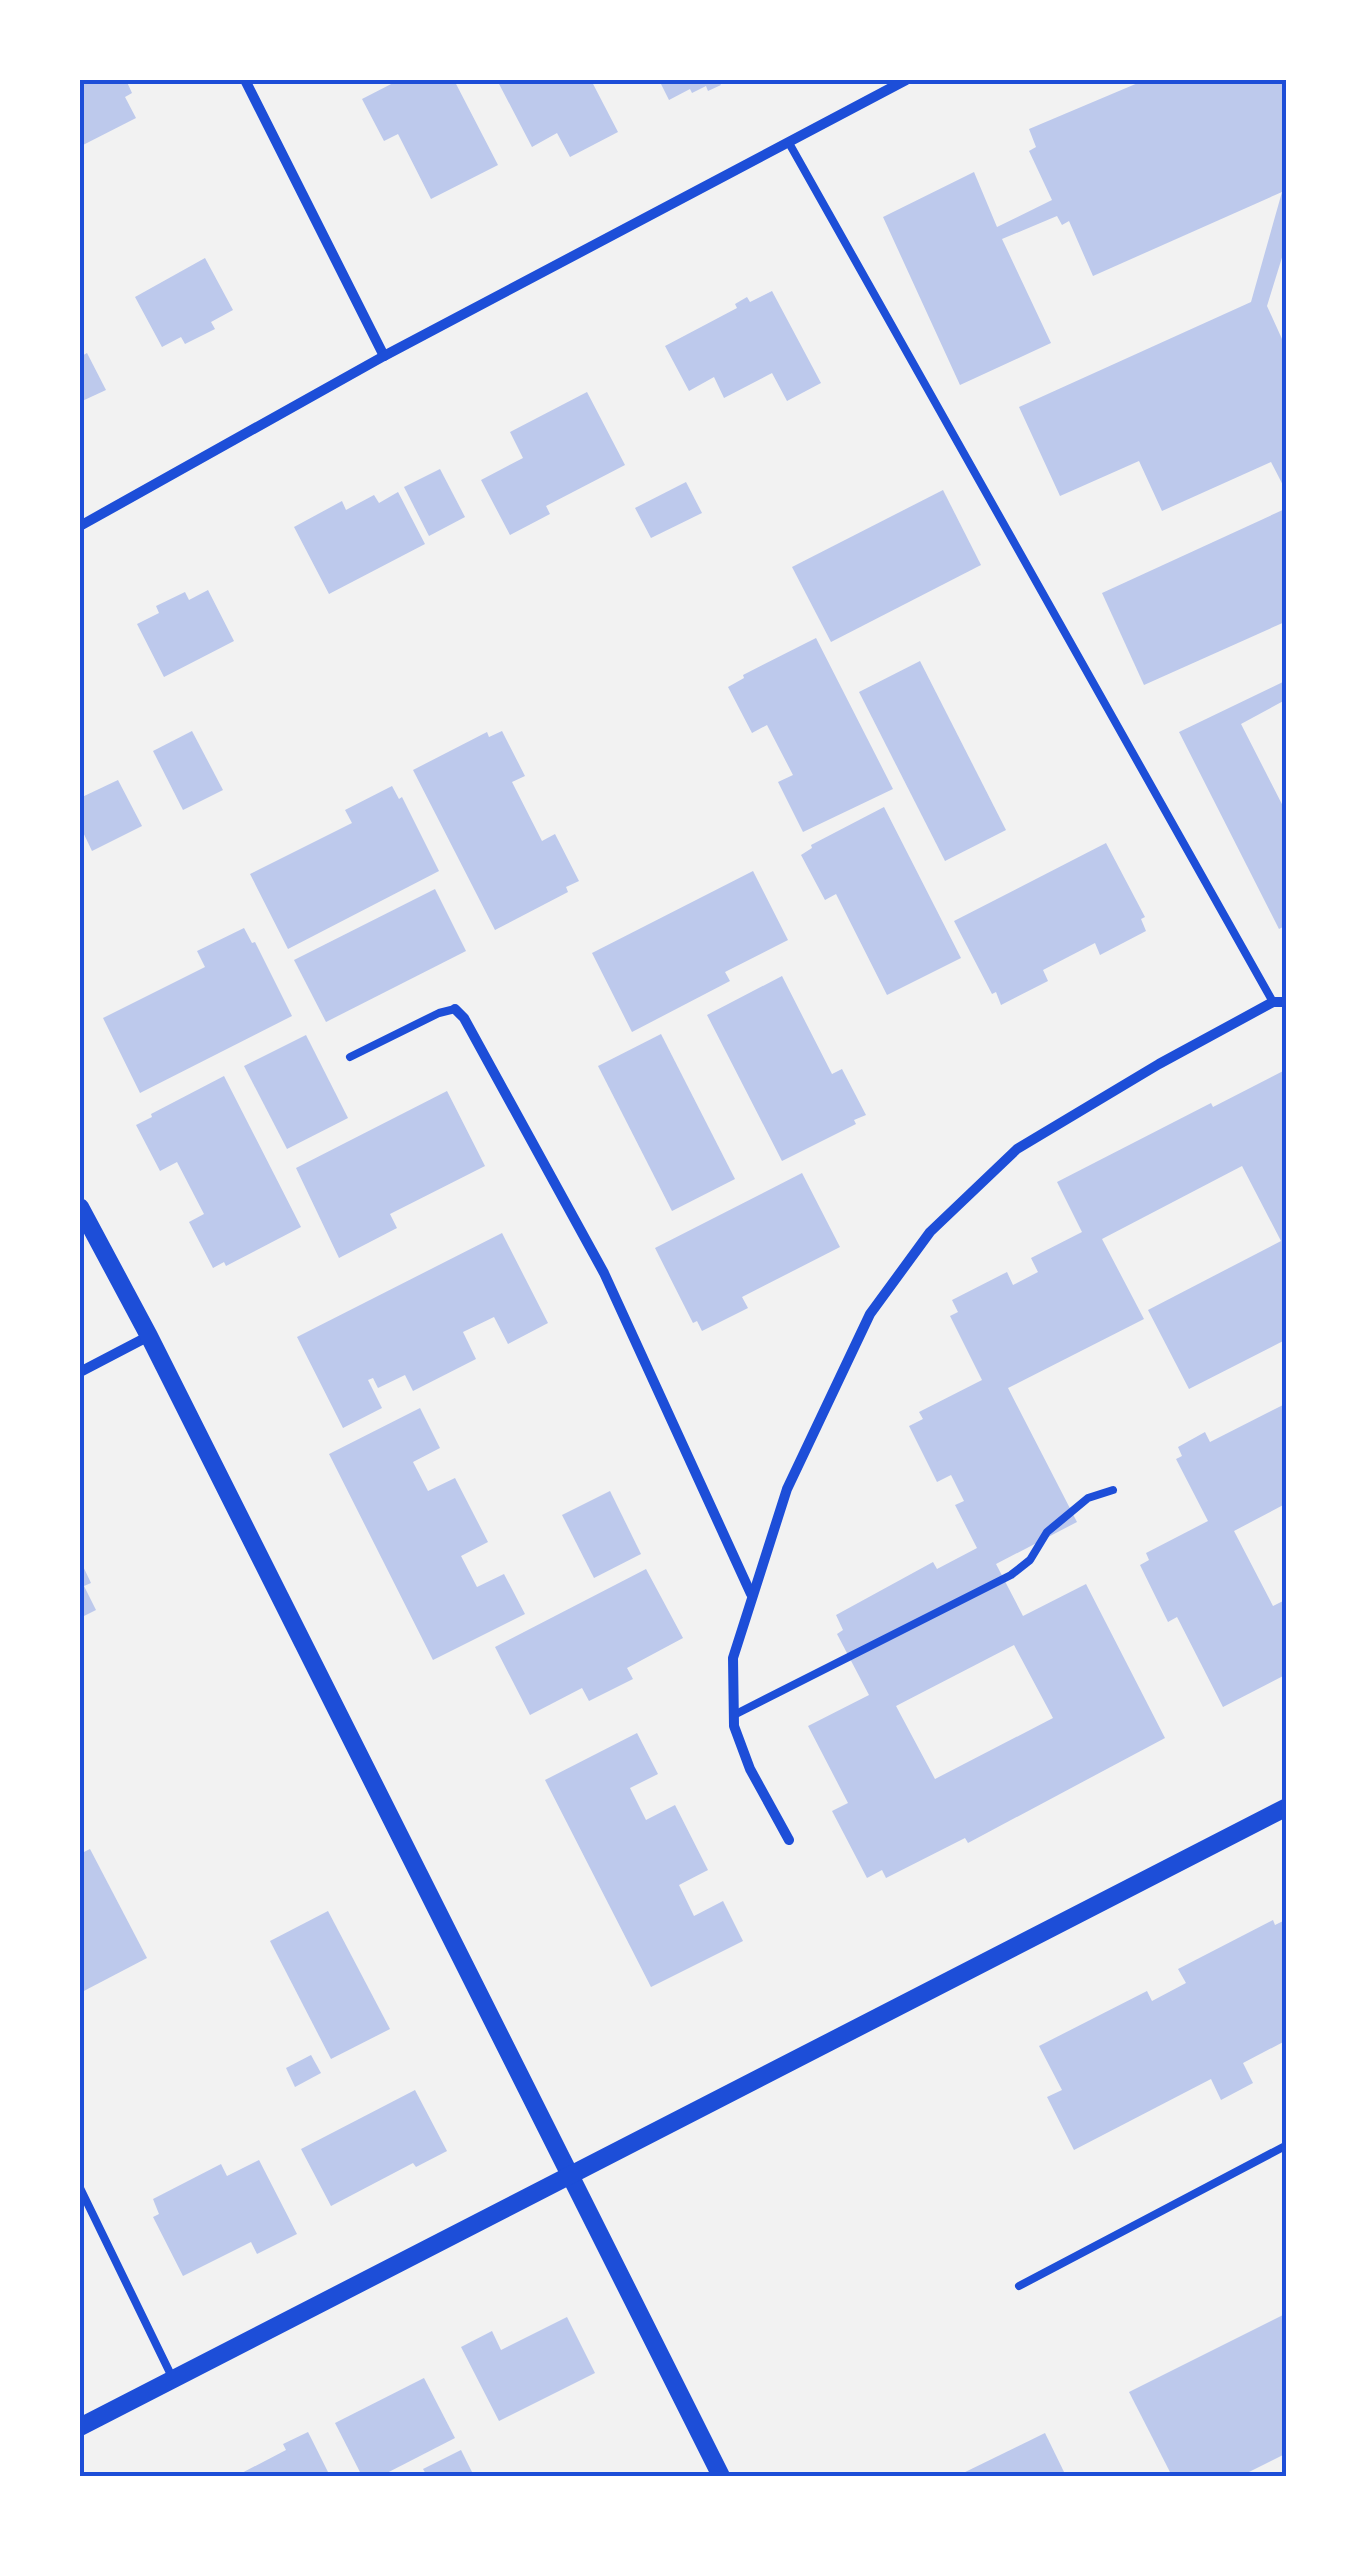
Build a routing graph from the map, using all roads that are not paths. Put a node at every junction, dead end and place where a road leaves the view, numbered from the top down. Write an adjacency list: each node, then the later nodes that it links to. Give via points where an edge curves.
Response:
1 (245, 80): 4 (street)
2 (906, 80): 3 (street)
3 (789, 142): 4 (street); 6 (lane)
4 (384, 356): 5 (street)
5 (80, 526)
6 (1273, 1002): 7 (street); 14 (street, via 1018,1150 930,1232 870,1314 787,1489)
7 (1287, 1002)
8 (455, 1009): 9 (lane); 14 (street, via 604,1273)
9 (350, 1057)
10 (80, 1206): 11 (street)
11 (149, 1336): 12 (street); 19 (street)
12 (80, 1372)
13 (1112, 1490): 15 (lane, via 1088,1498 1011,1574)
14 (752, 1594): 15 (street, via 733,1658)
15 (734, 1714): 17 (street, via 750,1769)
16 (1287, 1807): 19 (street)
17 (789, 1840)
18 (1287, 2145): 21 (lane)
19 (571, 2175): 22 (street); 24 (street)
20 (80, 2188): 22 (lane)
21 (1019, 2286)
22 (173, 2379): 23 (street)
23 (80, 2427)
24 (721, 2476)

